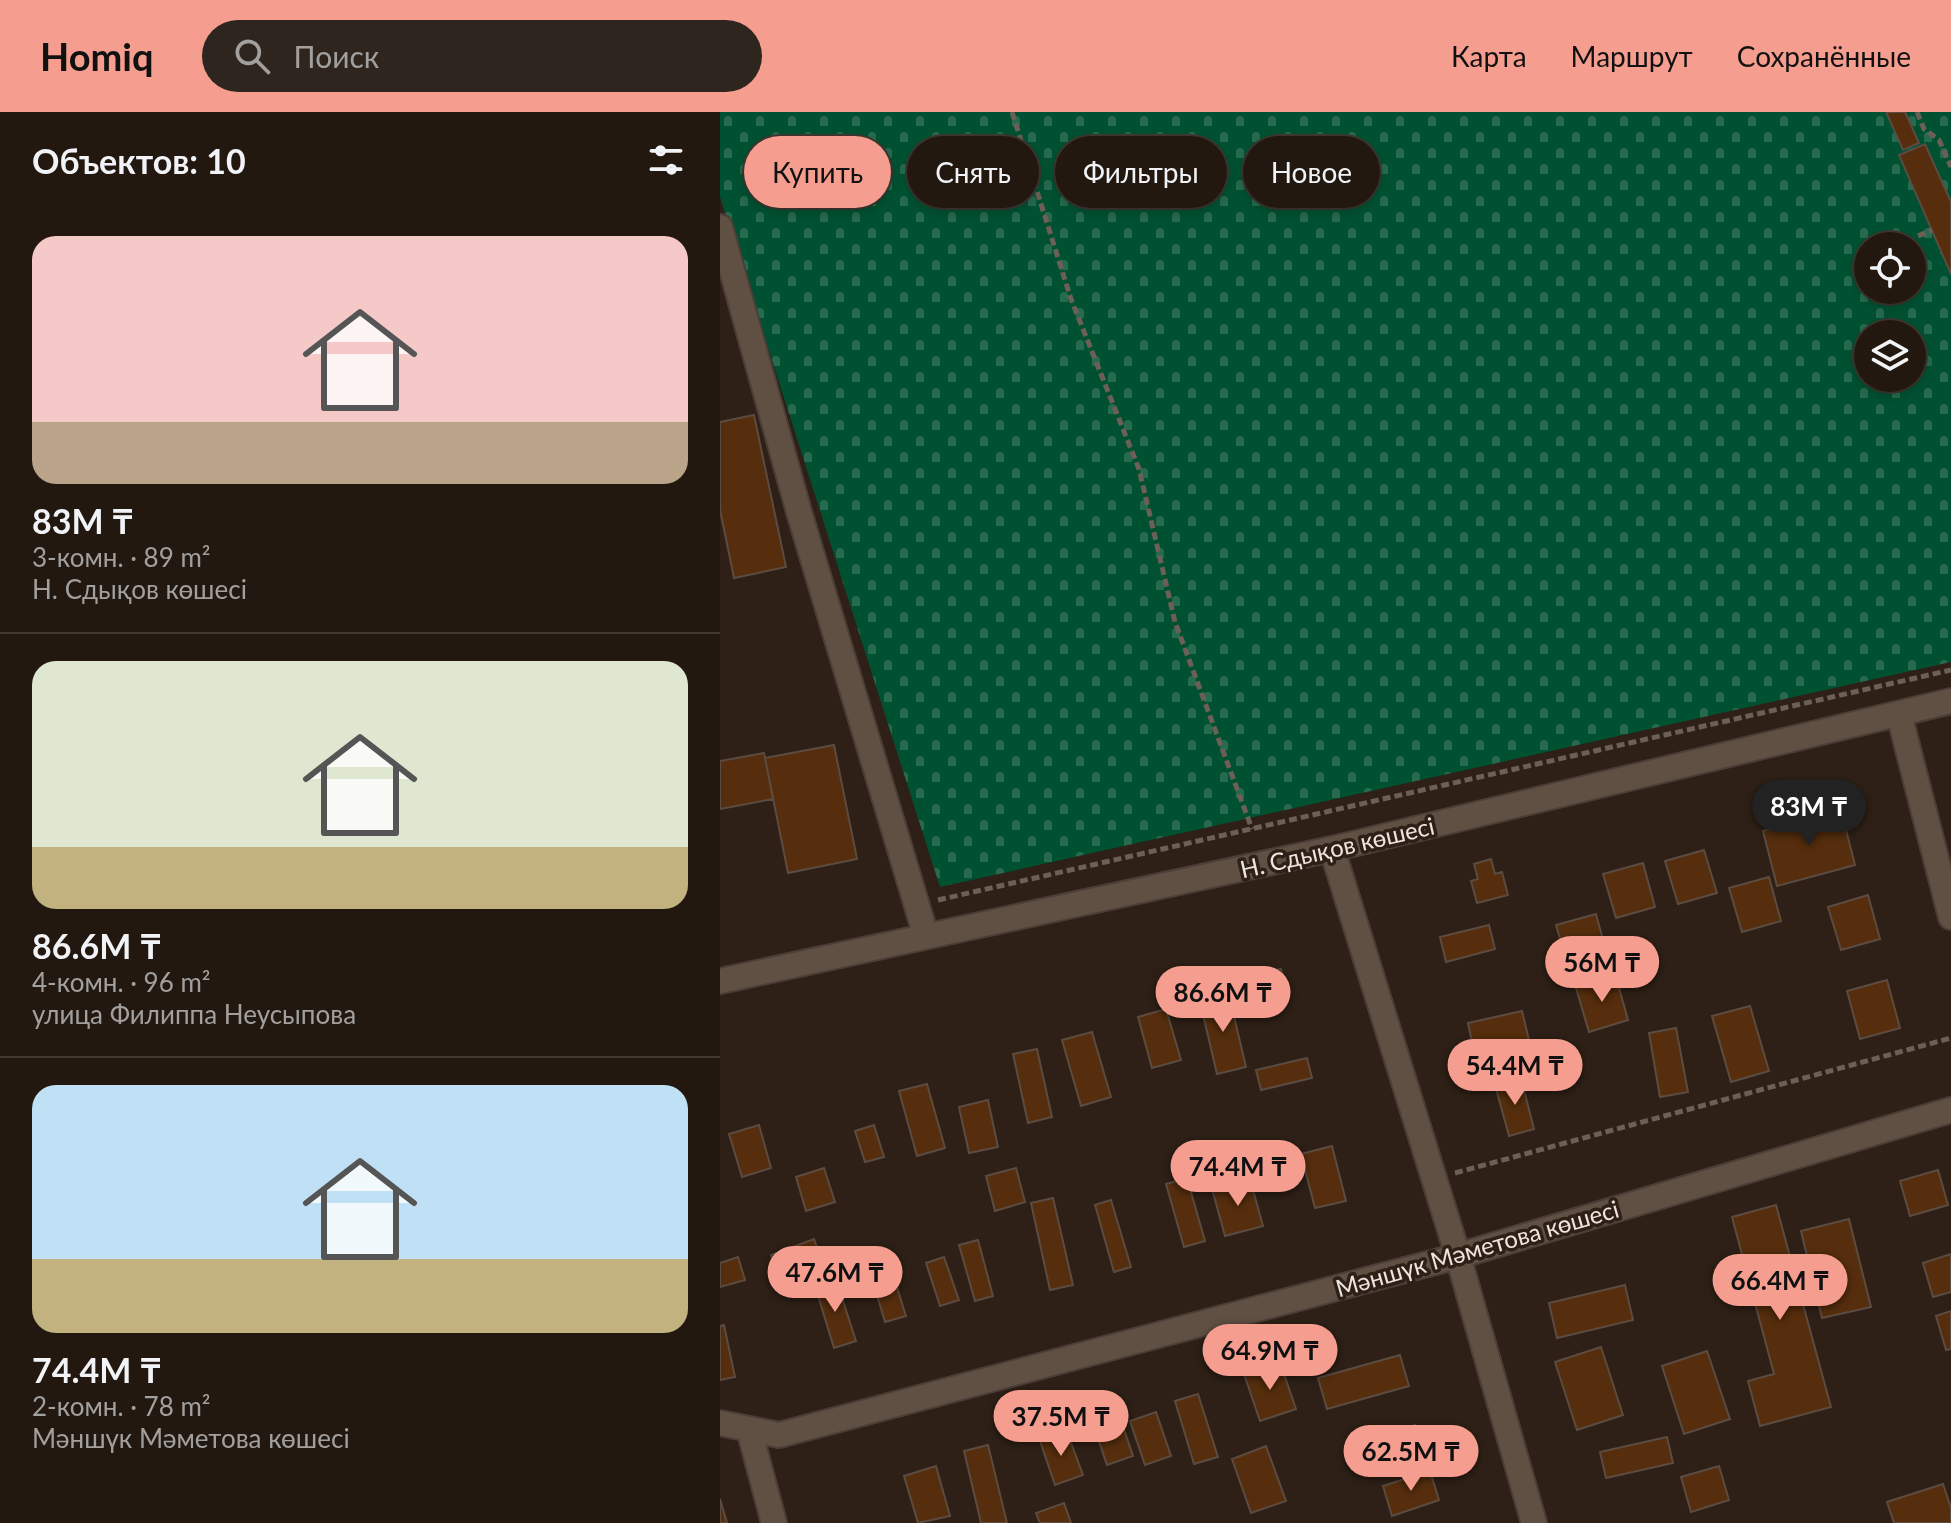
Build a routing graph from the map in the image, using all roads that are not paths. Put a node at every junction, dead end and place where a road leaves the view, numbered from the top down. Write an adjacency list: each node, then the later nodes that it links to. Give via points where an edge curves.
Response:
1 (720, 227): 6 (street)
2 (1951, 701): 3 (street, Н. Сдықов көшесі)
3 (1899, 714): 4 (street, Н. Сдықов көшесі); 5 (street)
4 (1332, 849): 6 (street, Н. Сдықов көшесі); 9 (street)
5 (1951, 917)
6 (926, 936): 7 (street, Н. Сдықов көшесі)
7 (720, 981)
8 (1951, 1110): 9 (street, Мәншүк Мәметова көшесі)
9 (1458, 1256): 11 (street, Мәншүк Мәметова көшесі, via 779,1435); 13 (street)
10 (720, 1423): 11 (street, Мәншүк Мәметова көшесі)
11 (749, 1429): 12 (street)
12 (774, 1523)
13 (1534, 1523)

